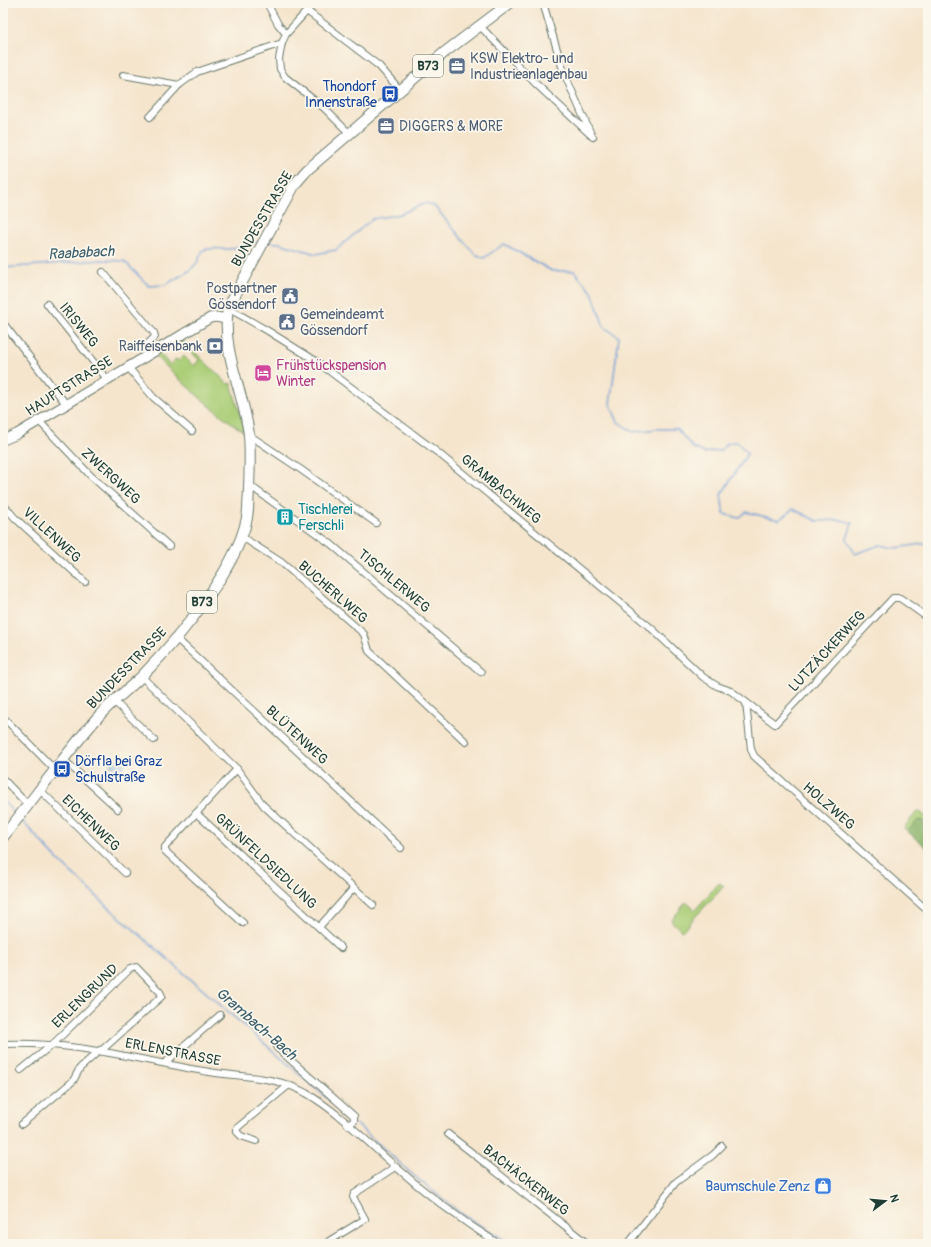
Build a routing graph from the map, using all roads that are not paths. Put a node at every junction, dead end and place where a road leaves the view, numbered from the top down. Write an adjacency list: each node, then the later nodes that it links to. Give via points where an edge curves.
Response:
1 (267, 3): 7 (street)
2 (314, 3): 5 (street)
3 (510, 3): 6 (main road, BUNDESSTRASSE / B73)
4 (543, 3): 6 (street, via 564,73 593,137 535,83)
5 (307, 11): 7 (street); 13 (street, via 379,66)
6 (480, 26): 13 (main road, BUNDESSTRASSE / B73)
7 (286, 34): 8 (street)
8 (282, 42): 9 (street); 10 (street)
9 (271, 48): 10 (street); 12 (street, via 203,69)
10 (279, 58): 15 (street, via 280,69 285,77 324,108)
11 (123, 75): 12 (street)
12 (179, 85): 14 (street)
13 (400, 90): 15 (main road, BUNDESSTRASSE / B73)
14 (150, 117)
15 (349, 133): 18 (main road, BUNDESSTRASSE / B73, via 295,184)
16 (103, 272): 21 (street, via 154,334 155,337 143,348)
17 (46, 304): 23 (street, IRISWEG)
18 (228, 308): 19 (main road, BUNDESSTRASSE / B73); 40 (street, GRAMBACHWEG, via 316,361 437,452 644,622 703,677 731,691)
19 (226, 319): 21 (main road, HAUPTSTRASSE, via 210,318); 27 (main road, BUNDESSTRASSE / B73, via 230,364)
20 (3, 323): 24 (street)
21 (147, 355): 22 (main road, HAUPTSTRASSE)
22 (128, 366): 23 (main road, HAUPTSTRASSE); 26 (street, HAUPTSTRASSE, via 153,397)
23 (107, 379): 24 (main road, HAUPTSTRASSE)
24 (66, 404): 25 (main road, HAUPTSTRASSE)
25 (39, 421): 28 (main road, HAUPTSTRASSE); 33 (street, ZWERGWEG, via 91,476)
26 (192, 431)
27 (249, 435): 29 (main road, BUNDESSTRASSE / B73); 31 (street)
28 (3, 440)
29 (249, 485): 32 (main road, BUNDESSTRASSE / B73); 37 (street, TISCHLERWEG, via 331,544)
30 (3, 504): 34 (street, VILLENWEG)
31 (376, 523)
32 (242, 537): 36 (main road, BUNDESSTRASSE / B73, via 231,561); 43 (street, BUCHERLWEG, via 281,562 364,634 369,651)
33 (169, 546)
34 (84, 582)
35 (928, 618): 40 (street, LUTZÄCKERWEG, via 900,598 893,598 775,724)
36 (176, 639): 38 (main road, BUNDESSTRASSE / B73); 53 (street, BLÜTENWEG)
37 (481, 672)
38 (141, 676): 39 (main road, BUNDESSTRASSE / B73); 45 (street)
39 (114, 701): 42 (street); 44 (main road, BUNDESSTRASSE / B73)
40 (746, 703): 57 (street, HOLZWEG, via 754,756)
41 (3, 717): 46 (street)
42 (154, 740)
43 (466, 742)
44 (63, 760): 46 (main road, BUNDESSTRASSE / B73); 50 (street)
45 (237, 769): 51 (street, GRÜNFELDSIEDLUNG); 55 (street, via 264,806)
46 (55, 770): 48 (main road, BUNDESSTRASSE / B73)
47 (3, 779): 49 (street)
48 (40, 790): 49 (main road, BUNDESSTRASSE / B73); 54 (street, EICHENWEG)
49 (28, 805): 52 (main road, BUNDESSTRASSE / B73)
50 (118, 809)
51 (196, 813): 58 (street, GRÜNFELDSIEDLUNG, via 167,844 165,851); 59 (street, GRÜNFELDSIEDLUNG)
52 (3, 837)
53 (401, 848)
54 (124, 873)
55 (354, 888): 56 (street); 59 (street, GRÜNFELDSIEDLUNG)
56 (373, 905)
57 (928, 911)
58 (243, 923)
59 (319, 926): 60 (street, GRÜNFELDSIEDLUNG)
60 (341, 948)
61 (220, 1014): 66 (street)
62 (3, 1044): 63 (street, ERLENSTRASSE)
63 (53, 1044): 65 (street, ERLENSTRASSE); 65 (street, ERLENGRUND, via 130,969 136,967 162,996); 67 (street)
64 (276, 1048): 69 (street, ERLENSTRASSE, via 354,1116)
65 (101, 1050): 66 (street, ERLENSTRASSE); 70 (street, via 80,1068 73,1081)
66 (166, 1062): 68 (street, ERLENSTRASSE, via 217,1073 264,1077)
67 (21, 1070)
68 (289, 1085): 69 (street, ERLENSTRASSE, via 319,1101); 72 (street, via 237,1128 239,1134)
69 (351, 1123): 74 (street, ERLENSTRASSE)
70 (22, 1124)
71 (448, 1134): 77 (street, BACHÄCKERWEG)
72 (256, 1141)
73 (722, 1146): 78 (street, via 676,1182)
74 (395, 1167): 75 (street, via 354,1194 353,1197 365,1219); 76 (street, ERLENSTRASSE, via 441,1205)
75 (329, 1241)
76 (499, 1244)
77 (588, 1244)
78 (628, 1244)

